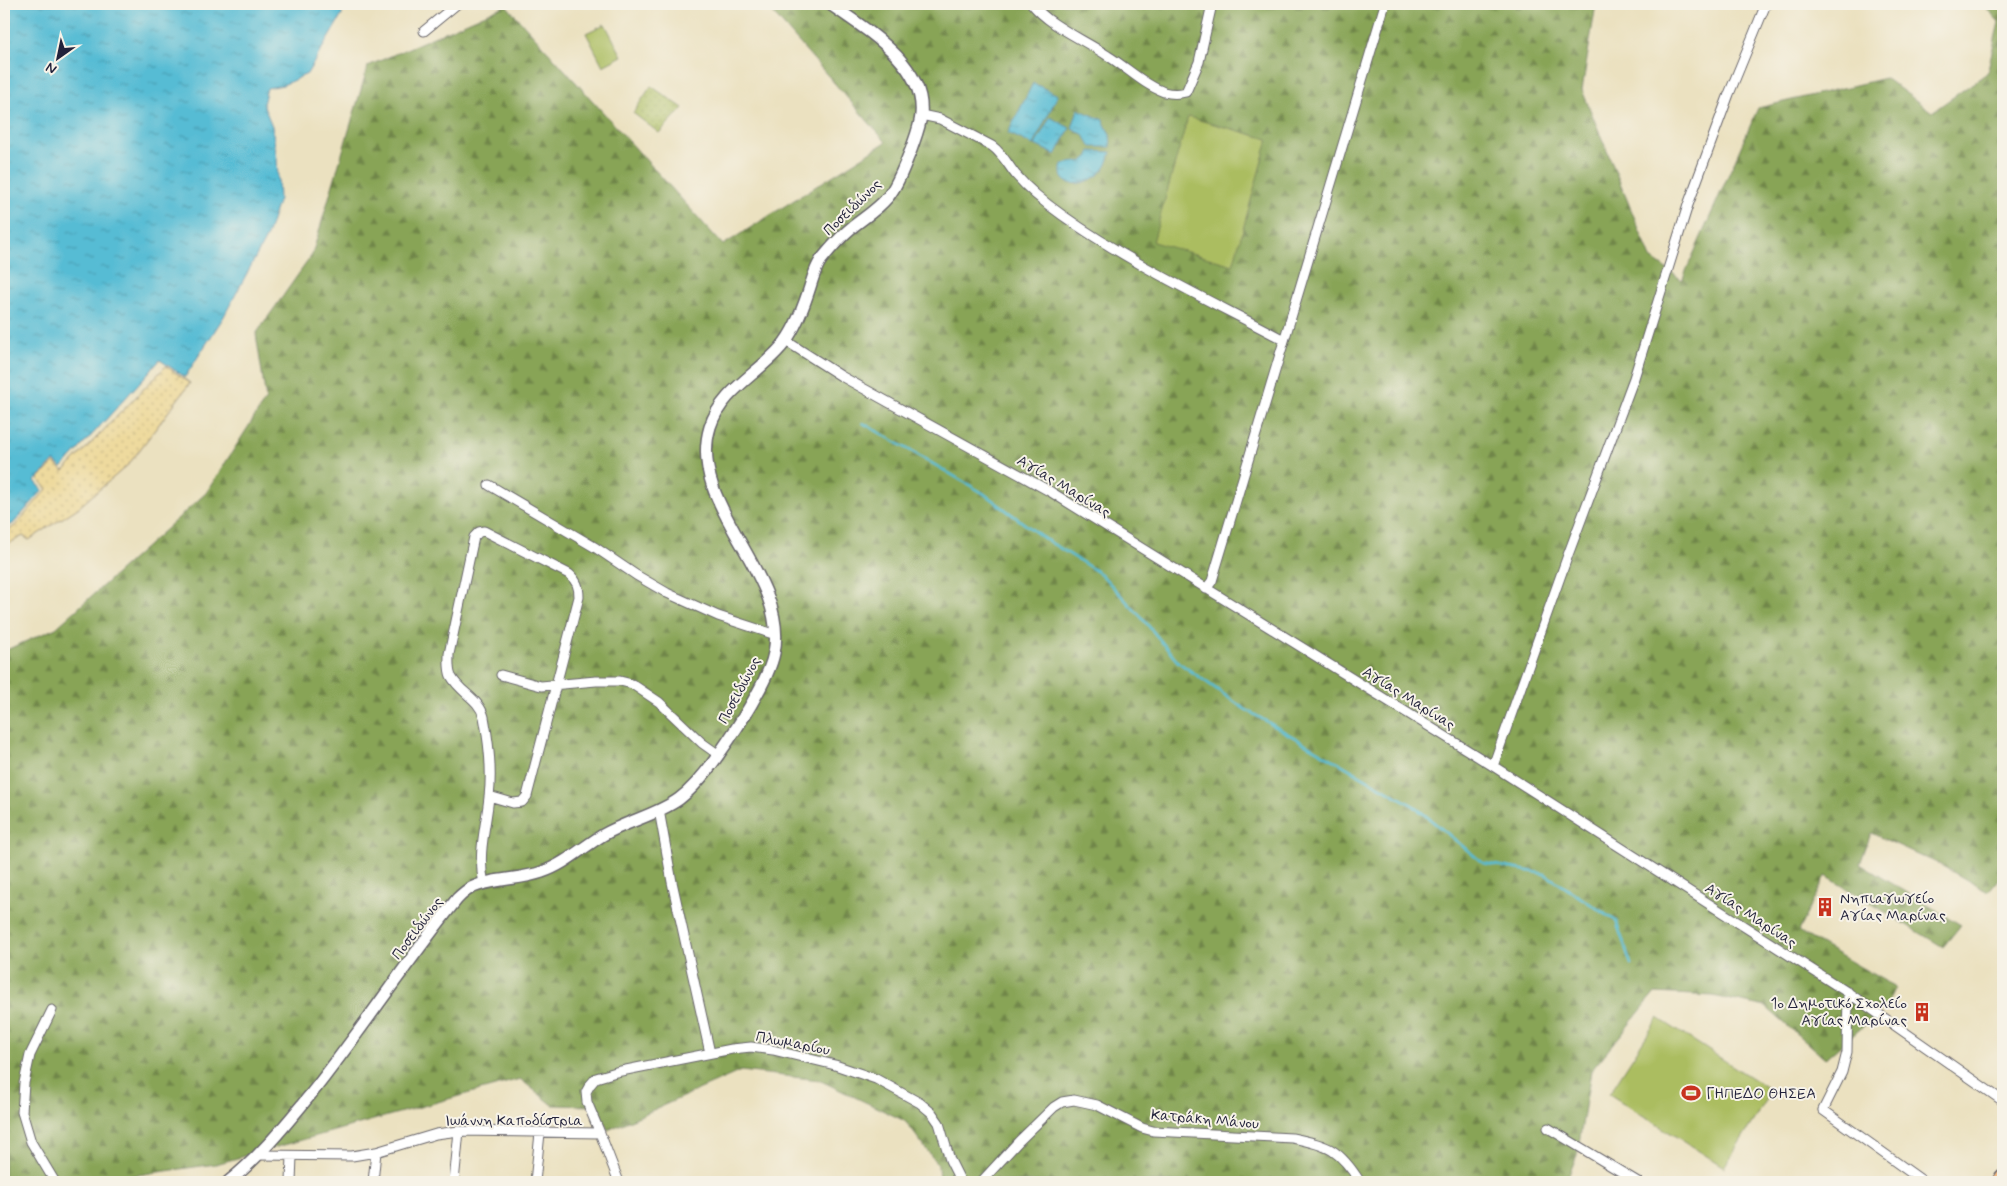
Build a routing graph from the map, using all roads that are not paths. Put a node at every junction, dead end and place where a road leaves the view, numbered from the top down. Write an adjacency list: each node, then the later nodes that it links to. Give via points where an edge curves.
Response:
1 (457, 4): 7 (street)
2 (830, 4): 8 (street, Ποσειδώνος, via 877,39 907,68 921,100)
3 (1032, 4): 4 (street, via 1056,24 1151,85 1164,92 1179,94 1186,92 1197,70)
4 (1212, 4)
5 (1385, 4): 9 (street)
6 (1766, 4): 17 (street, via 1688,205 1634,378)
7 (424, 31)
8 (921, 115): 9 (street, via 940,119 998,150 1026,186 1061,215 1151,271); 10 (street, Ποσειδώνος, via 891,193 846,232 817,266)
9 (1284, 340): 12 (street, via 1212,581)
10 (786, 341): 12 (street, Αγίας Μαρίνας, via 840,376 1051,492); 13 (street, Ποσειδώνος, via 720,406 710,427 706,452 712,481 726,517 768,596)
11 (489, 485): 13 (street, via 667,593 718,616)
12 (1206, 589): 17 (street, Αγίας Μαρίνας)
13 (776, 635): 16 (street, Ποσειδώνος, via 775,652 766,677)
14 (501, 675): 15 (street, via 541,686)
15 (555, 686): 16 (street, via 596,681 632,684 659,702); 18 (street, via 527,796 522,802 514,803); 18 (street, via 579,597 576,580 484,531 479,532 474,537 448,666 451,676 474,698 483,716 490,764)
16 (719, 755): 19 (street, Ποσειδώνος, via 697,783)
17 (1493, 766): 21 (street, Αγίας Μαρίνας)
18 (490, 796): 20 (street, via 480,856)
19 (659, 810): 20 (street, Ποσειδώνος, via 616,828 546,871); 23 (street)
20 (484, 884): 30 (street, Ποσειδώνος, via 470,888 457,899 342,1054)
21 (1848, 992): 24 (street, Αγίας Μαρίνας); 44 (street, via 1847,1052 1842,1072 1823,1110)
22 (52, 1010): 33 (street, via 30,1055 22,1112 31,1142)
23 (710, 1054): 28 (street, Πλωμαρίου, via 596,1078 586,1092); 40 (street, Πλωμαρίου, via 732,1048 773,1050 876,1079 932,1113 939,1123 950,1160)
24 (2003, 1101)
25 (1548, 1128): 43 (street)
26 (459, 1131): 27 (street, Ιωάννη Καποδίστρια); 29 (street, Ιωάννη Καποδίστρια, via 436,1134); 37 (street)
27 (540, 1133): 28 (street, Ιωάννη Καποδίστρια); 38 (street)
28 (600, 1133): 39 (street, Ιωάννη Καποδίστρια)
29 (376, 1152): 31 (street, Ιωάννη Καποδίστρια, via 352,1156); 36 (street)
30 (259, 1155): 31 (street, Ιωάννη Καποδίστρια); 34 (street, Ποσειδώνος)
31 (292, 1156): 35 (street)
32 (2003, 1177): 45 (main road)
33 (55, 1182)
34 (228, 1182)
35 (291, 1182)
36 (373, 1182)
37 (454, 1182)
38 (535, 1182)
39 (619, 1182)
40 (961, 1182)
41 (981, 1182): 42 (street, Κατράκη Μάνου, via 1054,1107 1074,1100 1098,1105 1153,1131 1292,1138 1313,1142 1339,1154)
42 (1360, 1182)
43 (1638, 1182)
44 (1924, 1182)
45 (2000, 1182)

